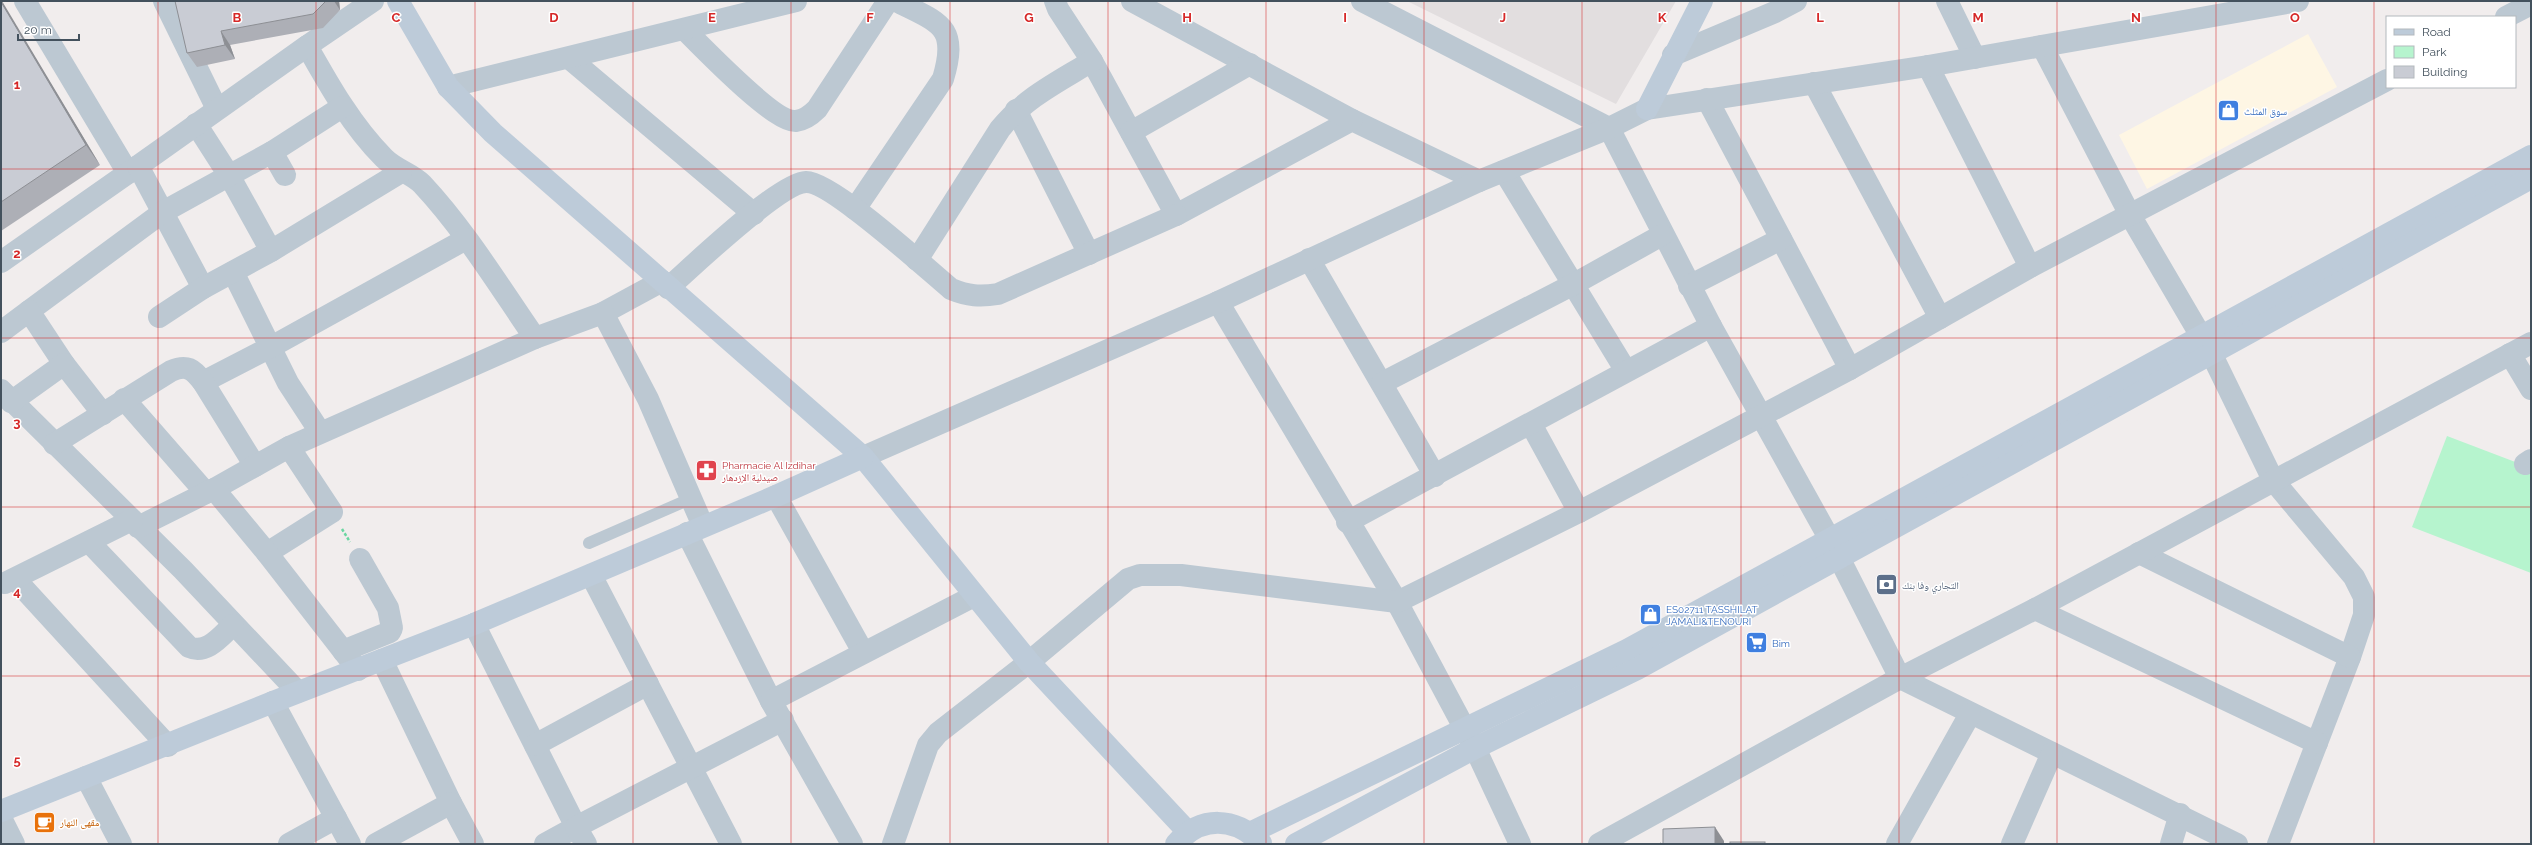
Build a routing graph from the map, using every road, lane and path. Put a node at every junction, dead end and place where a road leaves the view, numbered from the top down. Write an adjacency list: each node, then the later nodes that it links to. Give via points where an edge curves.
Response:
1 (25, 1): 40 (street)
2 (164, 1): 31 (street)
3 (373, 1): 18 (street)
4 (398, 1): 28 (street)
5 (796, 1): 17 (street)
6 (888, 1): 17 (street, via 817,109 805,119 796,121 784,119 767,107)
7 (896, 1): 47 (street, via 935,21 946,31 949,58 943,79)
8 (1055, 1): 23 (street)
9 (1132, 1): 24 (street)
10 (1362, 1): 36 (street)
11 (1702, 1): 20 (street)
12 (1796, 1): 20 (street)
13 (1947, 1): 22 (street)
14 (2291, 2): 19 (street)
15 (2531, 4): 16 (street)
16 (2508, 16)
17 (685, 30): 21 (street)
18 (307, 46): 30 (street); 31 (street)
19 (2042, 46): 22 (street); 50 (street)
20 (1673, 55): 32 (street)
21 (569, 58): 28 (street); 49 (street)
22 (1975, 58): 25 (street)
23 (1092, 61): 33 (street, via 1032,97); 37 (street)
24 (1250, 64): 34 (street); 37 (street)
25 (1928, 66): 27 (street); 60 (street)
26 (2386, 81): 50 (street)
27 (1814, 83): 29 (street); 70 (street)
28 (448, 87): 63 (street, via 493,133)
29 (1707, 99): 32 (street); 54 (street)
30 (342, 107): 38 (street); 42 (street, via 384,158)
31 (217, 109): 35 (street)
32 (1648, 109): 36 (street)
33 (1016, 110): 56 (street); 58 (street, via 1000,129)
34 (1352, 120): 46 (street); 51 (street)
35 (196, 124): 40 (street); 44 (street)
36 (1609, 128): 41 (street); 52 (street)
37 (1131, 132): 51 (street)
38 (272, 152): 43 (street); 44 (street)
39 (2531, 156): 73 (street)
40 (133, 169): 48 (street); 59 (street)
41 (1504, 171): 46 (street); 62 (street)
42 (401, 172): 53 (street, via 422,184); 55 (street)
43 (286, 175)
44 (230, 177): 48 (street); 55 (street)
45 (2531, 178): 78 (street)
46 (1479, 181): 57 (street)
47 (855, 209): 49 (street, via 819,184 805,182 782,192); 58 (street)
48 (163, 212): 65 (street); 67 (street)
49 (754, 214): 63 (street)
50 (2130, 215): 60 (street); 73 (street)
51 (1176, 216): 56 (street)
52 (1662, 235): 62 (street); 64 (street)
53 (466, 239): 74 (street); 76 (street)
54 (1781, 239): 64 (street); 80 (street)
55 (271, 251): 61 (street)
56 (1089, 254): 58 (street, via 998,294 980,297 951,289)
57 (1309, 259): 66 (street); 83 (street)
58 (917, 260)
59 (1, 262)
60 (2030, 267): 70 (street)
61 (233, 272): 65 (street); 76 (street)
62 (1574, 284): 81 (street); 83 (street)
63 (665, 285): 68 (street); 93 (street)
64 (1689, 286): 71 (street)
65 (203, 288): 69 (street)
66 (1218, 302): 93 (street); 102 (street)
67 (29, 311): 72 (street); 79 (street)
68 (603, 313): 74 (street); 99 (street, via 648,399)
69 (159, 318)
70 (1940, 318): 80 (street)
71 (1711, 326): 81 (street); 88 (street)
72 (1, 332)
73 (2201, 336): 78 (street); 105 (street)
74 (535, 338): 90 (street)
75 (2531, 343): 77 (street)
76 (271, 347): 82 (street); 90 (street, via 288,383)
77 (2510, 354): 84 (street); 96 (street)
78 (2212, 355): 96 (street); 111 (street)
79 (64, 364): 85 (street); 87 (street)
80 (1850, 369): 88 (street)
81 (1626, 371): 89 (street)
82 (203, 382): 86 (street, via 194,370 180,367); 94 (street)
83 (1382, 383): 95 (street)
84 (2531, 389)
85 (6, 396): 91 (street)
86 (124, 399): 87 (street); 97 (street)
87 (103, 414): 91 (street)
88 (1760, 416): 101 (street); 105 (street)
89 (1531, 424): 95 (street); 101 (street)
90 (320, 432): 92 (street)
91 (54, 444): 103 (street)
92 (289, 447): 94 (street); 100 (street)
93 (863, 456): 98 (street); 114 (street)
94 (255, 466): 97 (street)
95 (1434, 476): 102 (street)
96 (2273, 480): 109 (street); 121 (street, via 2360,587 2365,605 2364,615)
97 (210, 491): 103 (street); 108 (street)
98 (776, 496): 104 (street); 120 (street)
99 (690, 499): 104 (street); 107 (lane)
100 (332, 512): 108 (street); 110 (path)
101 (1579, 512): 115 (street)
102 (1347, 522): 115 (street)
103 (135, 524): 106 (street); 117 (street)
104 (695, 529): 112 (street); 128 (street)
105 (1829, 538): 111 (street); 132 (street)
106 (89, 542): 113 (street); 117 (street, via 189,647 199,650 206,648)
107 (589, 543)
108 (267, 553): 119 (street)
109 (2139, 553): 116 (street); 121 (street)
110 (360, 558): 119 (street, via 388,608 392,628 390,632)
111 (1839, 558): 125 (street); 132 (street, via 1637,669)
112 (591, 574): 118 (street); 126 (street)
113 (6, 581): 135 (street)
114 (974, 596): 120 (street); 123 (street)
115 (1397, 602): 123 (street, via 1181,574 1140,575 1128,579 1116,588); 132 (street)
116 (2035, 608): 125 (street); 133 (street)
117 (233, 624): 127 (street)
118 (474, 624): 122 (street); 134 (street)
119 (343, 651): 124 (street)
120 (863, 652): 128 (street)
121 (2350, 658): 133 (street)
122 (382, 660): 124 (street); 139 (street)
123 (1029, 662): 145 (street); 156 (street, via 938,733 928,744)
124 (358, 670): 127 (street)
125 (1900, 678): 130 (street); 159 (street)
126 (648, 684): 134 (street); 137 (street)
127 (298, 692): 129 (street)
128 (771, 701): 131 (street)
129 (273, 702): 135 (street); 143 (street)
130 (1970, 714): 136 (street); 160 (street)
131 (783, 720): 137 (street); 155 (street)
132 (1469, 739): 146 (street); 157 (street); 158 (street)
133 (2317, 743): 164 (street)
134 (535, 745): 144 (street)
135 (168, 746): 138 (street)
136 (2052, 753): 141 (street); 161 (street)
137 (692, 768): 144 (street); 154 (street)
138 (86, 777): 140 (street); 148 (street)
139 (451, 803): 151 (street); 152 (street)
140 (1, 811)
141 (2180, 814): 162 (street); 163 (street)
142 (1, 818): 147 (street)
143 (336, 818): 149 (street); 150 (street)
144 (581, 835): 153 (street)
145 (1182, 838): 146 (street, via 1203,825 1219,822 1236,825)
146 (1256, 838)
147 (14, 844)
148 (121, 844)
149 (290, 844)
150 (350, 844)
151 (376, 844)
152 (473, 844)
153 (545, 844)
154 (731, 844)
155 (852, 844)
156 (893, 844)
157 (1296, 844)
158 (1520, 844)
159 (1599, 844)
160 (1898, 844)
161 (2012, 844)
162 (2170, 844)
163 (2237, 844)
164 (2278, 844)

